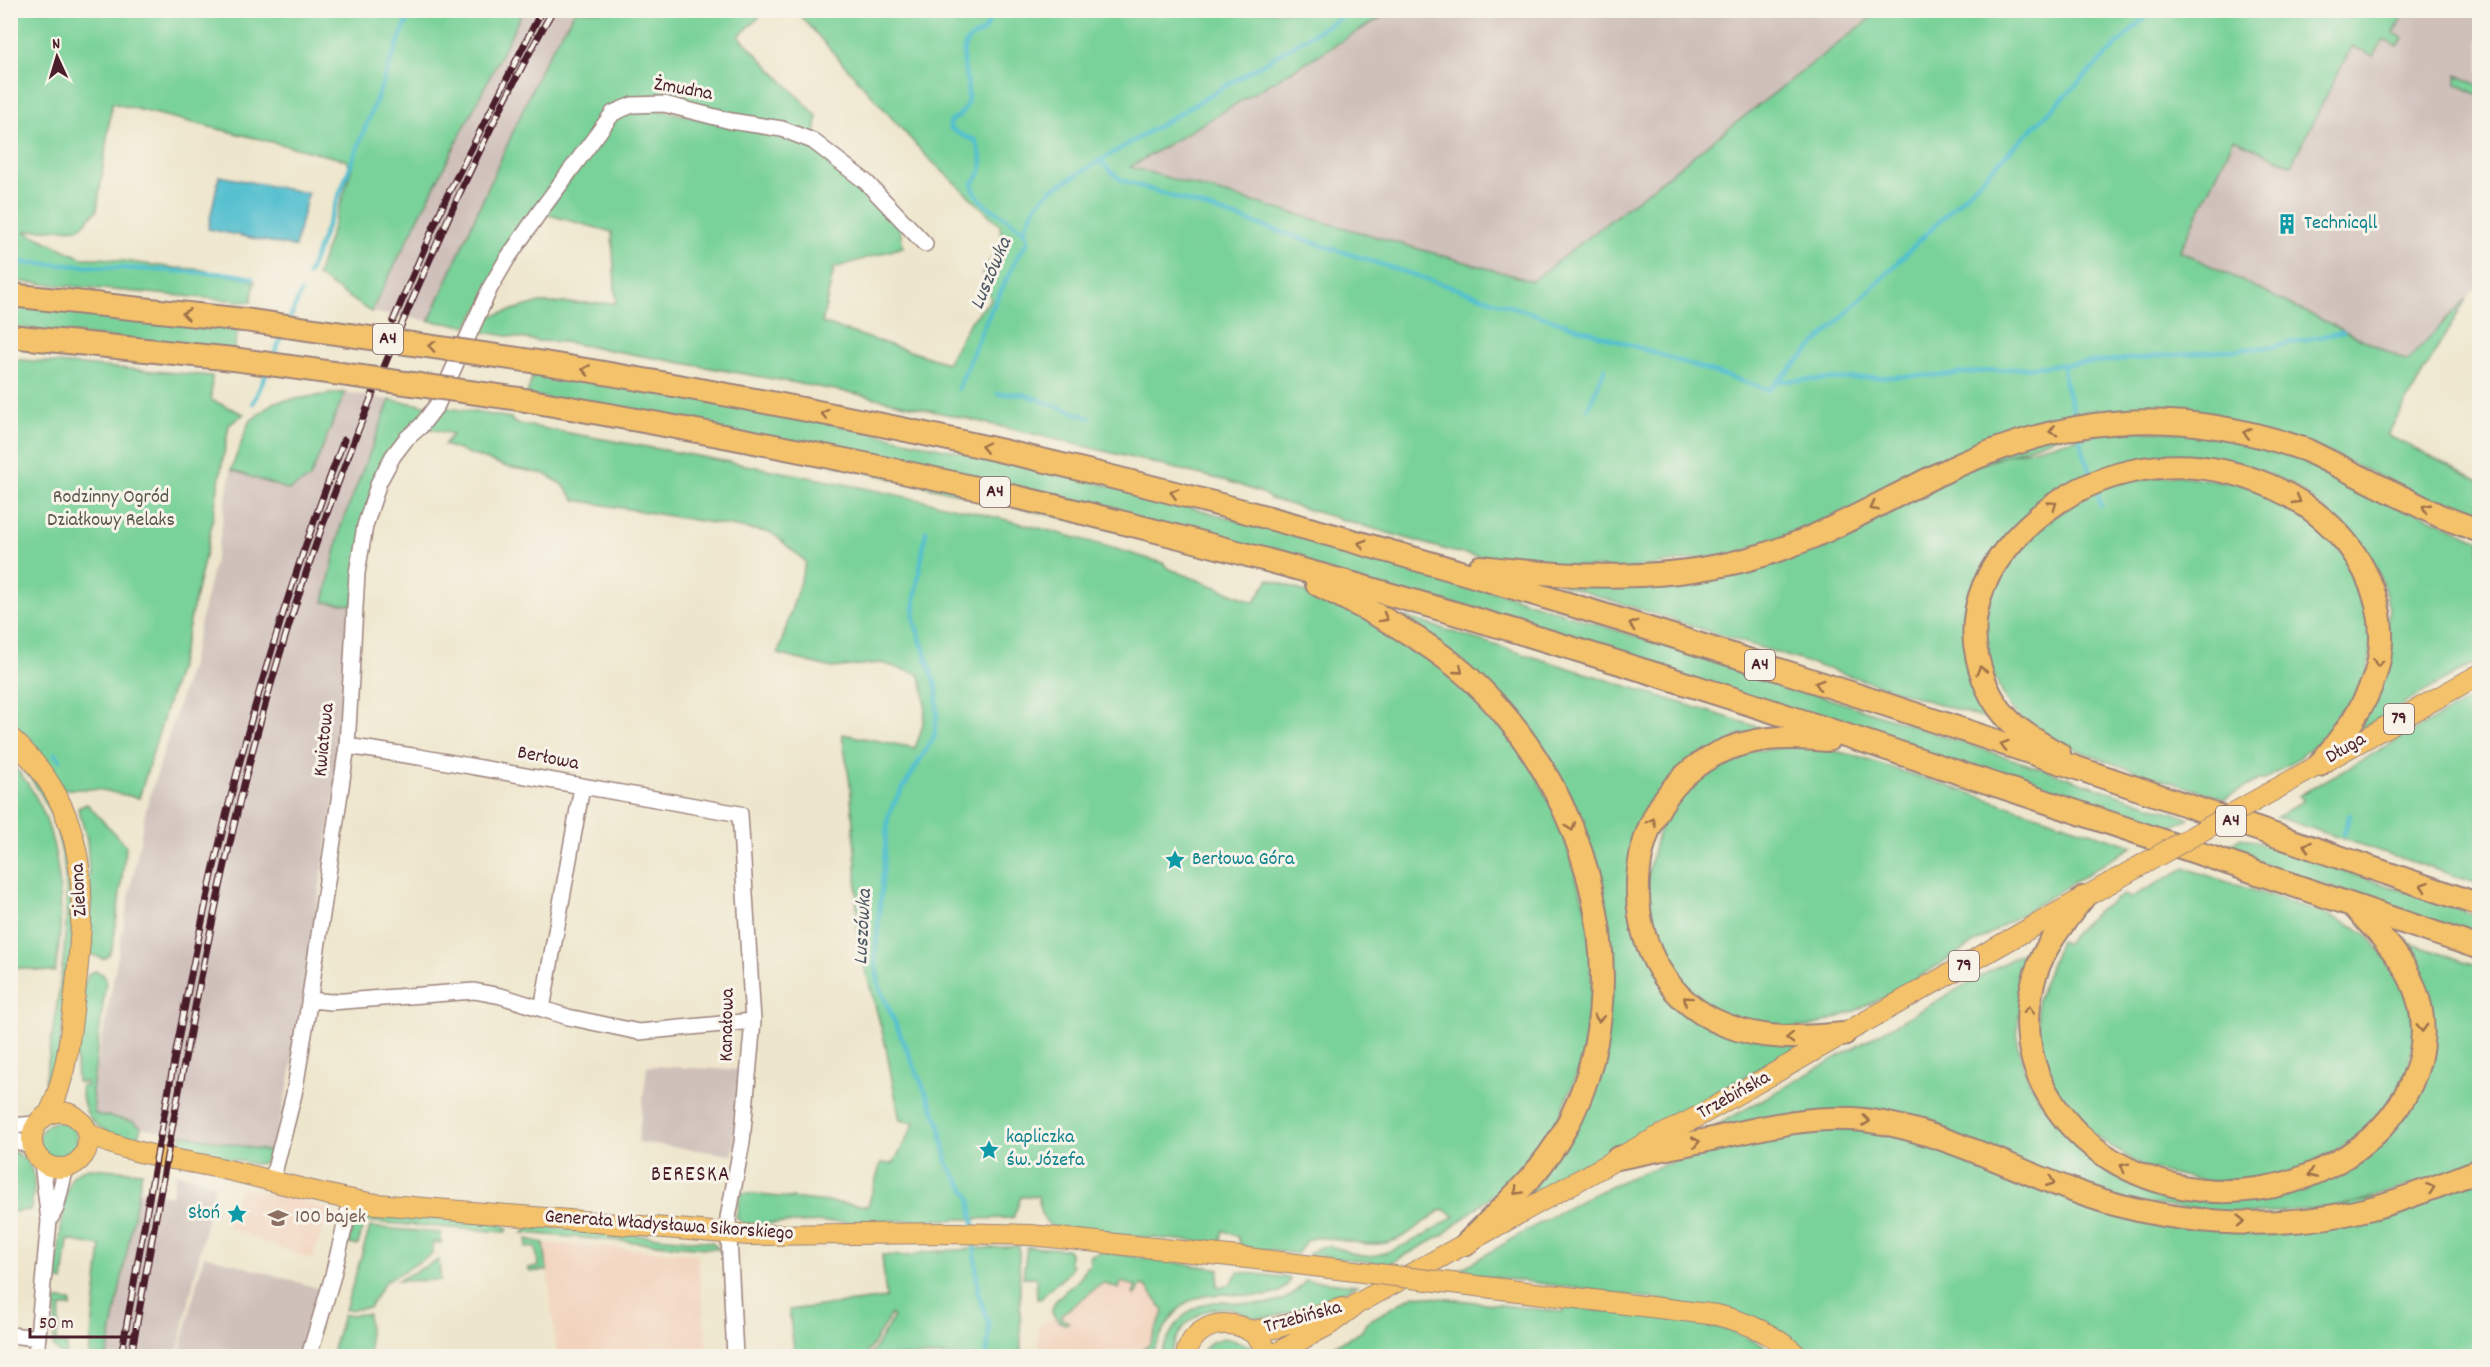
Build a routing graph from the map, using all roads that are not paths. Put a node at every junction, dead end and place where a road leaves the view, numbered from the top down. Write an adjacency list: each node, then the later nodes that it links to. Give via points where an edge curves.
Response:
1 (926, 244): 3 (street, Żmudna, via 866,182 813,141 782,129 664,104 632,105 613,113 541,210 507,259)
2 (10, 295): 6 (highway, A4, one-way to 2, bridge, via 1003,452 663,383 244,320)
3 (471, 327): 11 (street, Kwiatowa, via 436,405 388,465 365,526 357,573)
4 (10, 336): 7 (highway, A4, bridge, via 233,359 519,399 992,491)
5 (2480, 531): 6 (highway, one-way to 6, via 2282,442 2221,427 2132,421 2067,428 2003,446 1802,542 1724,565 1666,575 1589,577)
6 (1419, 560): 13 (highway, A4, one-way to 6, via 1642,627)
7 (1276, 562): 10 (highway, A4, via 1519,632); 40 (highway, one-way to 40, via 1412,634 1465,675 1493,703 1539,763 1569,821 1584,866 1599,932 1602,974 1589,1071 1575,1109 1550,1154)
8 (2480, 674): 12 (main road, Długa / 79)
9 (10, 737): 25 (main road, Zielona, via 54,790 78,858 82,922)
10 (1871, 744): 19 (highway, A4); 24 (highway, one-way to 10, via 1769,1037 1722,1024 1693,1005 1667,978 1651,952 1641,922 1639,866 1647,833 1663,802 1686,776 1714,755 1746,742 1779,736)
11 (347, 746): 14 (street, Berłowa); 21 (street, Kwiatowa)
12 (2319, 765): 13 (highway, one-way to 12, via 2022,731 1998,708 1984,682 1977,656 1974,624 1978,598 2009,545 2060,500 2125,472 2176,466 2236,474 2295,498 2341,536 2371,583 2381,631 2376,675 2359,713); 16 (main road, Długa / 79, bridge)
13 (2099, 777): 18 (highway, A4, one-way to 13)
14 (582, 787): 15 (street, Berłowa); 22 (street)
15 (740, 814): 23 (street, Kanałowa)
16 (2108, 884): 17 (main road, Trzebińska / 79)
17 (2084, 898): 19 (highway, one-way to 17, via 2399,958 2421,1008 2421,1053 2408,1091 2375,1134 2343,1159 2274,1187 2223,1192 2187,1189 2116,1163 2065,1121 2041,1083 2028,1042 2036,973 2053,937); 24 (main road, Trzebińska / 79)
18 (2480, 905)
19 (2353, 906): 20 (highway, A4)
20 (2480, 948)
21 (310, 1000): 22 (street, via 331,1002 474,991); 36 (street, Kwiatowa, via 294,1094)
22 (542, 1009): 23 (street, via 639,1032)
23 (753, 1022): 39 (street, Kanałowa, via 747,1102)
24 (1844, 1034): 33 (main road, Trzebińska / 79)
25 (67, 1062): 26 (main road, Zielona); 27 (main road, Zielona)
26 (75, 1116): 27 (main road, via 60,1111); 29 (main road)
27 (42, 1119): 28 (street); 32 (main road, via 32,1135)
28 (10, 1126)
29 (87, 1132): 31 (main road, Generała Władysława Sikorskiego); 34 (main road, via 88,1142)
30 (10, 1138): 32 (street)
31 (139, 1154): 34 (main road, Generała Władysława Sikorskiego); 36 (main road, Generała Władysława Sikorskiego)
32 (37, 1155): 34 (main road, via 51,1167); 38 (street, via 45,1181)
33 (1618, 1158): 35 (highway, one-way to 35, via 1783,1124 1864,1120 1940,1137 2101,1200 2166,1215 2243,1221 2306,1218 2367,1209); 40 (main road, Trzebińska / 79)
34 (74, 1162): 38 (street)
35 (2480, 1170)
36 (272, 1181): 37 (main road, Generała Władysława Sikorskiego)
37 (351, 1200): 39 (main road, Generała Władysława Sikorskiego); 47 (street)
38 (49, 1221): 45 (street)
39 (728, 1234): 48 (street, Kanałowa); 53 (main road, Generała Władysława Sikorskiego, bridge, via 988,1233 1073,1238 1717,1315 1767,1332)
40 (1466, 1244): 41 (main road, Trzebińska / 79)
41 (1357, 1304): 42 (main road, Trzebińska / 79); 43 (main road, Trzebińska / 79, via 1276,1328)
42 (1329, 1325): 51 (main road, Trzebińska / 79); 52 (main road)
43 (1249, 1331): 49 (main road, 79, via 1228,1323 1205,1328 1190,1343); 50 (main road, via 1263,1342)
44 (10, 1335): 45 (street)
45 (38, 1338): 46 (street)
46 (36, 1356)
47 (309, 1356)
48 (735, 1356)
49 (1186, 1356)
50 (1268, 1356)
51 (1274, 1356)
52 (1299, 1356)
53 (1798, 1356)

